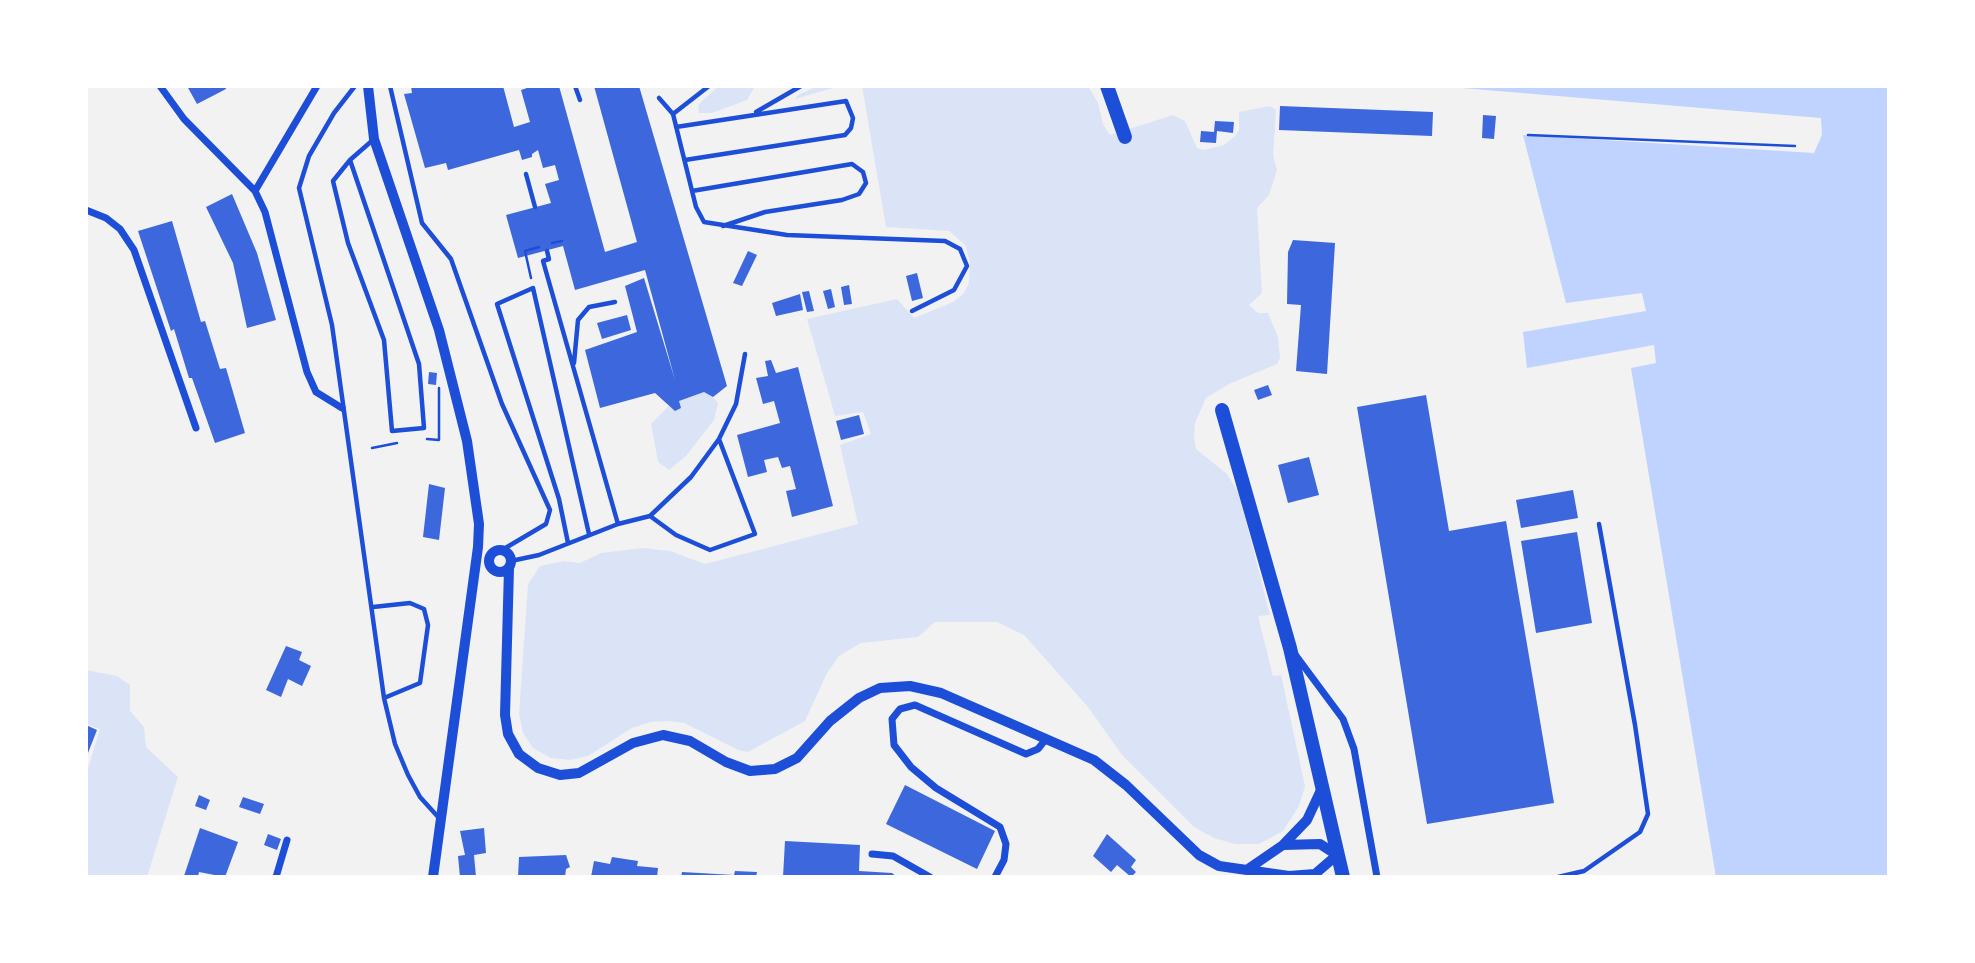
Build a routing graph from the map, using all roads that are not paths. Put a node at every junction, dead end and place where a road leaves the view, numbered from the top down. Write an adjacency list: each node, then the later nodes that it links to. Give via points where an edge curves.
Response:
1 (160, 86): 20 (street, via 184,118)
2 (317, 86): 20 (street)
3 (355, 86): 30 (lane, via 309,156 299,188 332,325)
4 (368, 86): 16 (street)
5 (390, 86): 39 (lane, via 422,223 451,259 502,404 550,510 546,524)
6 (575, 86): 11 (lane)
7 (709, 86): 12 (lane)
8 (801, 86): 13 (lane)
9 (1107, 86): 15 (main road)
10 (659, 98): 12 (lane)
11 (580, 100)
12 (673, 114): 14 (lane)
13 (752, 114): 14 (lane); 18 (lane, via 846,101 853,118 845,135)
14 (676, 127): 18 (lane)
15 (1125, 137)
16 (374, 139): 17 (lane); 40 (street, via 439,330 467,441 479,524)
17 (350, 160): 17 (lane, via 333,181 348,243 384,340 391,431 424,428 419,364)
18 (685, 160): 21 (lane)
19 (526, 174): 22 (lane)
20 (255, 191): 30 (street, via 307,372 316,392)
21 (692, 191): 24 (lane, via 704,222); 24 (lane, via 852,164 863,172 866,183 859,194 765,212)
22 (535, 207)
23 (86, 210): 32 (street, via 120,229 134,250)
24 (718, 227): 27 (lane, via 787,236 945,241 960,248 967,266 954,290)
25 (547, 251): 29 (lane, via 549,259 543,261)
26 (615, 302): 29 (lane, via 589,307 578,320)
27 (912, 311)
28 (745, 354): 33 (lane, via 736,404)
29 (574, 371): 35 (lane)
30 (342, 408): 43 (lane)
31 (1222, 410): 44 (main road)
32 (196, 428)
33 (719, 439): 34 (lane, via 691,477); 34 (lane, via 755,534 710,550)
34 (650, 516): 35 (lane)
35 (618, 524): 37 (lane)
36 (1599, 524): 62 (lane, via 1648,814 1640,832 1584,871)
37 (589, 534): 38 (lane); 38 (lane, via 533,288 497,304 559,499)
38 (568, 542): 42 (lane)
39 (502, 550): 41 (street); 42 (street, via 509,554)
40 (477, 556): 41 (street); 48 (street)
41 (489, 559): 42 (street, via 495,571)
42 (510, 565): 46 (street, via 505,715 508,734 519,754 538,768 560,775 579,773 633,743 663,735 690,741 750,771 775,769 797,758 830,721 859,698 880,688 910,686 941,692)
43 (373, 607): 45 (lane); 45 (lane, via 410,603 424,609 428,625 420,683)
44 (1290, 648): 47 (main road); 61 (street, via 1343,719 1354,749)
45 (384, 698): 48 (lane, via 408,775)
46 (1045, 739): 53 (street, via 1109,770 1199,855 1219,866); 58 (street, via 1038,749 1026,754 915,705 901,709 892,719 894,745 911,767 1000,827 1006,844)
47 (1321, 790): 50 (street, via 1307,820); 52 (main road)
48 (440, 819): 56 (street)
49 (287, 840): 55 (street)
50 (1283, 845): 52 (street, via 1320,844); 53 (street)
51 (872, 854): 57 (street, via 893,856)
52 (1337, 855): 54 (street, via 1315,874); 60 (main road)
53 (1245, 869): 54 (street); 59 (street)
54 (1291, 876)
55 (276, 877)
56 (433, 877)
57 (930, 877)
58 (995, 877)
59 (1231, 877)
60 (1343, 877)
61 (1377, 877)
62 (1558, 877)

